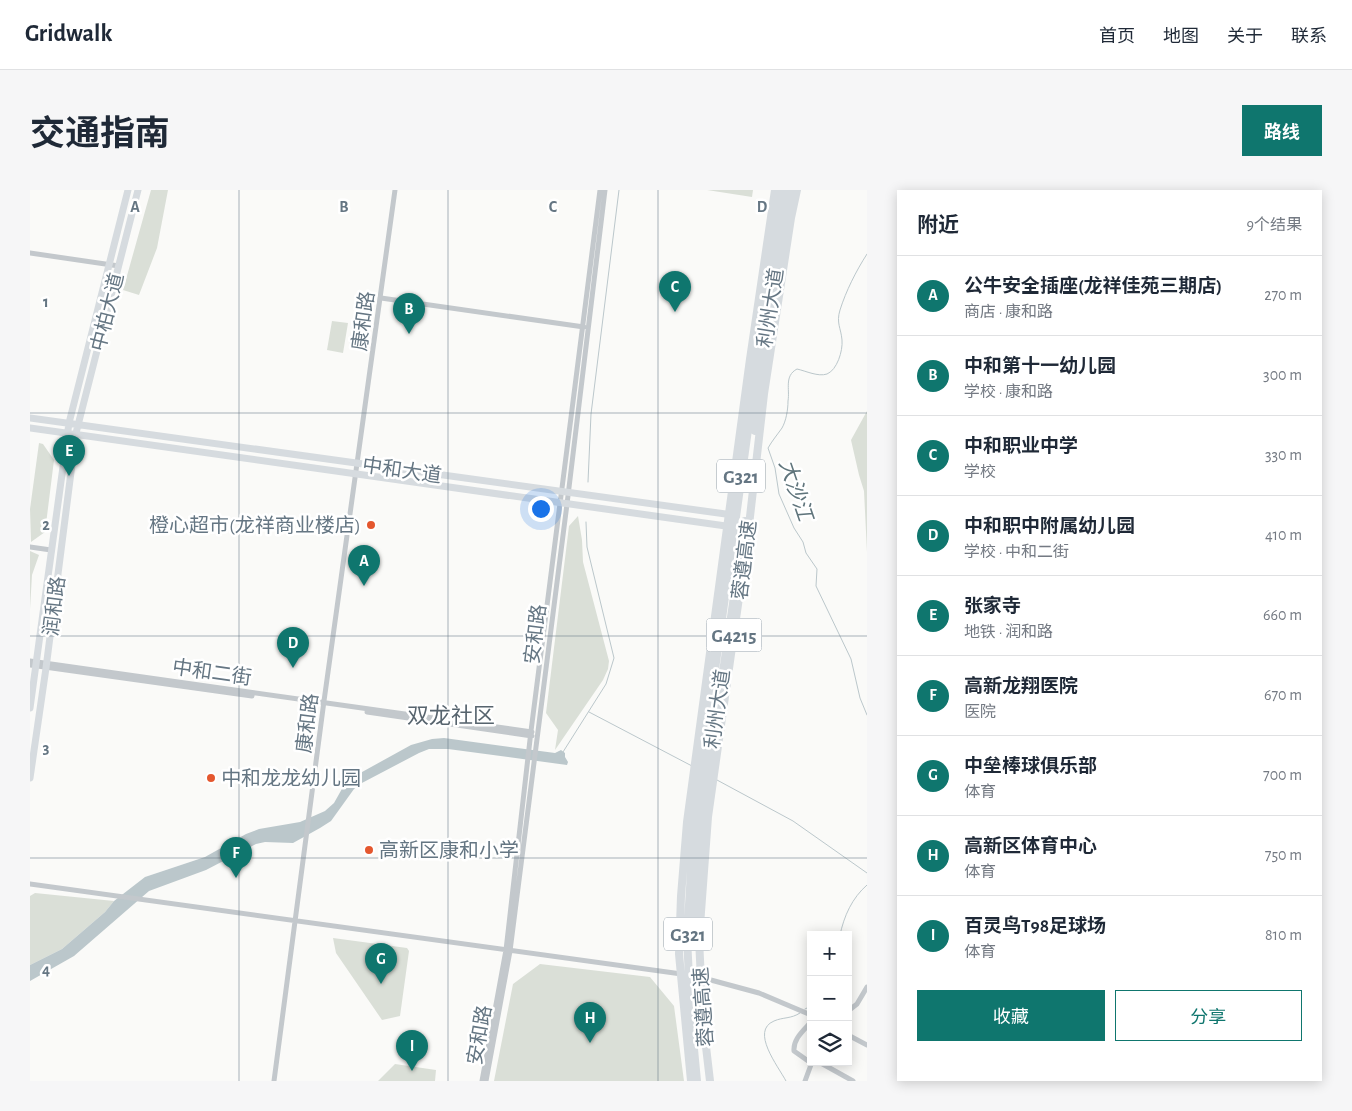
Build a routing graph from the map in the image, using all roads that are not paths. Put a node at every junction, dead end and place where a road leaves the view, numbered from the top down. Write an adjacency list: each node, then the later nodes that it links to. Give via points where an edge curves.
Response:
1 (128, 190): 11 (main road, 中柏大道)
2 (138, 190): 12 (main road, 中柏大道)
3 (395, 190): 13 (street, 康和路)
4 (600, 190): 14 (street, 安和路)
5 (605, 190): 14 (street, 安和路)
6 (775, 190): 54 (highway, 蓉遵高速 / G4215, via 687,822 679,954)
7 (780, 190): 25 (highway, 利州大道 / G321)
8 (789, 190): 37 (highway, 利州大道 / G321, via 760,380 746,517 710,761)
9 (797, 190): 57 (highway, 蓉遵高速 / G4215, via 764,394 748,534 708,817 699,939)
10 (30, 253): 11 (street)
11 (109, 264): 12 (street); 16 (main road, 中柏大道)
12 (119, 266): 17 (main road, 中柏大道)
13 (381, 298): 14 (street); 21 (street, 康和路)
14 (585, 327): 23 (street, 安和路)
15 (30, 418): 16 (main road, 中和大道)
16 (69, 423): 17 (main road, 中和大道); 19 (main road, 中柏大道)
17 (78, 424): 20 (main road, 中柏大道); 21 (main road, 中和大道)
18 (30, 428): 19 (main road, 中和大道)
19 (68, 432): 20 (main road, 中和大道); 28 (main road, 润和路)
20 (76, 433): 22 (main road, 中和大道); 30 (main road, 润和路)
21 (357, 464): 22 (street, 康和路); 23 (main road, 中和大道)
22 (356, 473): 24 (main road, 中和大道); 31 (street, 康和路)
23 (565, 492): 24 (street, 安和路); 25 (main road, 中和大道)
24 (563, 503): 26 (main road, 中和大道); 33 (street, 安和路); 34 (street, 安和路)
25 (736, 515): 26 (highway, 利州大道 / G321)
26 (735, 527): 37 (highway, 利州大道 / G321, via 701,762)
27 (30, 547): 28 (street)
28 (51, 550): 29 (main road, 润和路)
29 (33, 664): 30 (street, 中和二街); 32 (main road, 润和路)
30 (46, 665): 31 (street, 中和二街); 36 (main road, 润和路)
31 (324, 704): 33 (street, 中和二街); 39 (street, 康和路)
32 (30, 708)
33 (531, 734): 34 (street, 中和二街); 35 (street, 安和路)
34 (538, 735): 35 (street, 安和路)
35 (532, 752): 40 (street, 安和路)
36 (30, 778)
37 (703, 787): 41 (highway, 利州大道 / G321)
38 (30, 884): 39 (street)
39 (296, 921): 40 (street); 51 (street, 康和路)
40 (508, 950): 41 (street); 52 (street, 安和路); 53 (street, 安和路)
41 (693, 976): 44 (street, via 758,994); 55 (highway, 利州大道 / G321); 56 (highway, 利州大道 / G321)
42 (867, 987): 43 (street)
43 (852, 1008)
44 (807, 1014)
45 (807, 1027): 48 (street, via 793,1046 794,1051)
46 (852, 1037): 47 (street)
47 (867, 1045)
48 (807, 1060)
49 (811, 1066): 58 (street)
50 (826, 1066): 59 (street)
51 (274, 1081)
52 (482, 1081)
53 (486, 1081)
54 (691, 1081)
55 (697, 1081)
56 (706, 1081)
57 (710, 1081)
58 (805, 1081)
59 (853, 1081)

